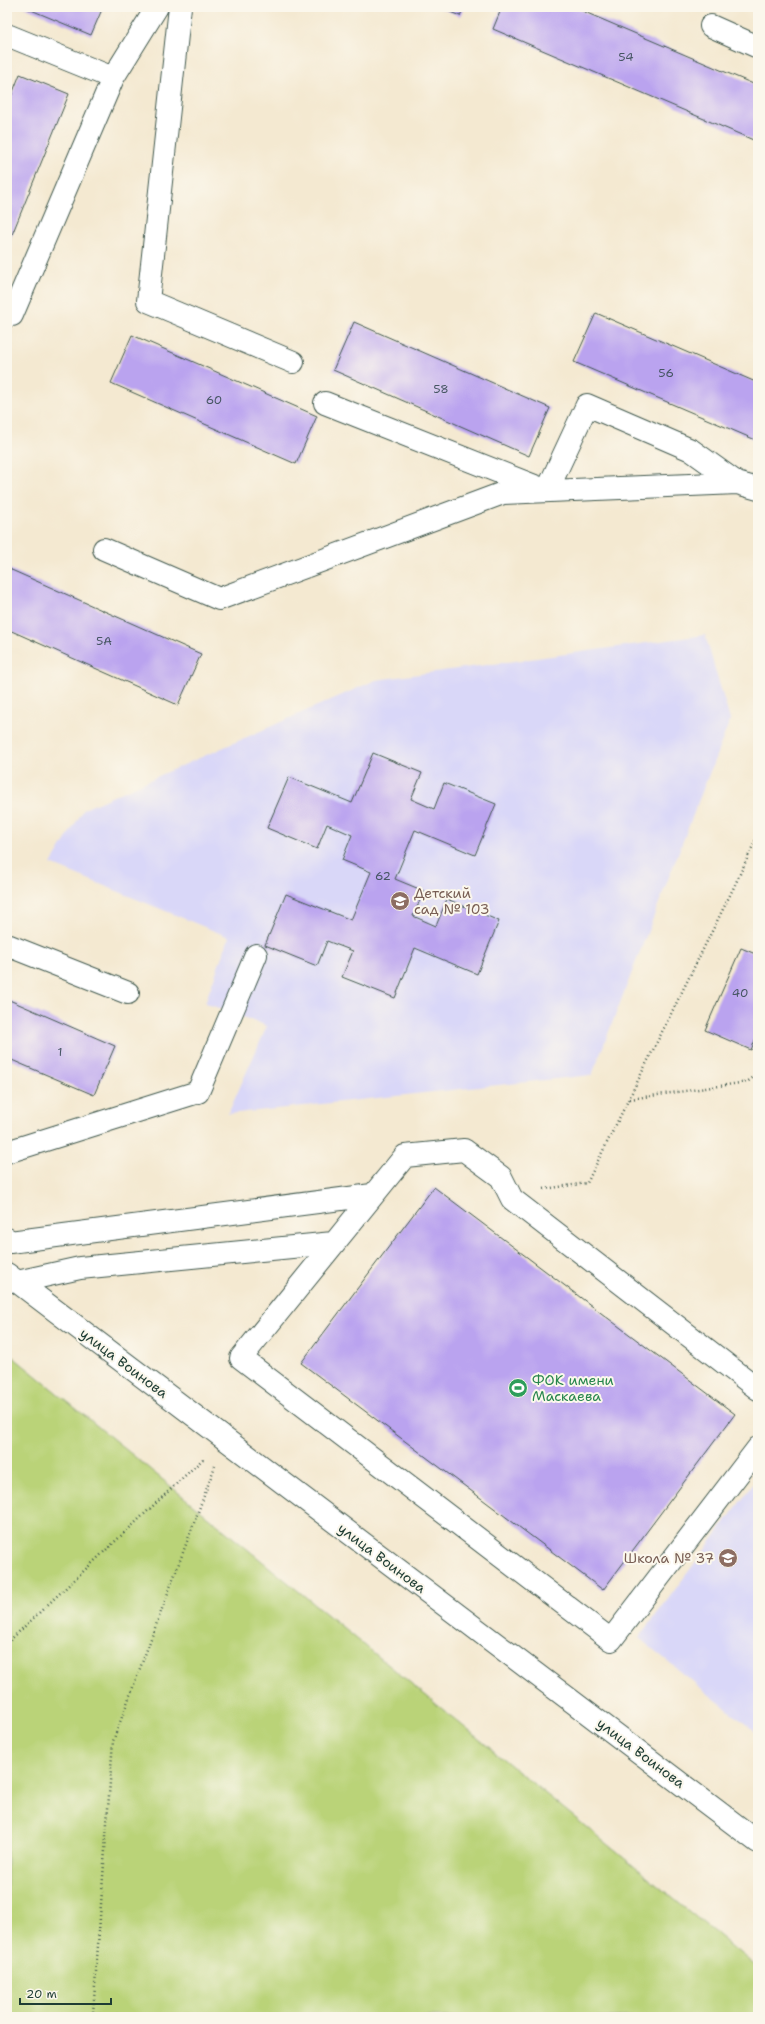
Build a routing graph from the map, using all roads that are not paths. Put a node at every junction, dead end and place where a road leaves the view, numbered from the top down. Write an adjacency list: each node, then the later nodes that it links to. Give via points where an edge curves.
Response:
1 (158, 7): 6 (street)
2 (180, 7): 8 (street, via 148,301)
3 (711, 26): 5 (street)
4 (7, 35): 6 (street)
5 (758, 47)
6 (113, 78): 7 (street, via 12,315)
7 (7, 315)
8 (293, 362)
9 (326, 403): 12 (street)
10 (737, 483): 11 (street); 12 (street); 12 (street, via 691,450 587,406)
11 (758, 489)
12 (547, 491): 13 (street, via 502,493 220,599)
13 (104, 549)
14 (7, 945): 16 (street)
15 (256, 955): 17 (street, via 198,1092)
16 (128, 992)
17 (7, 1152)
18 (372, 1195): 19 (street, via 10,1242); 20 (street); 22 (street, via 405,1156 464,1150 502,1177 512,1199)
19 (7, 1240)
20 (333, 1243): 21 (street, via 80,1268); 23 (street, via 241,1358 610,1640)
21 (12, 1278): 24 (street, улица Воинова)
22 (758, 1389)
23 (758, 1448)
24 (758, 1842)

